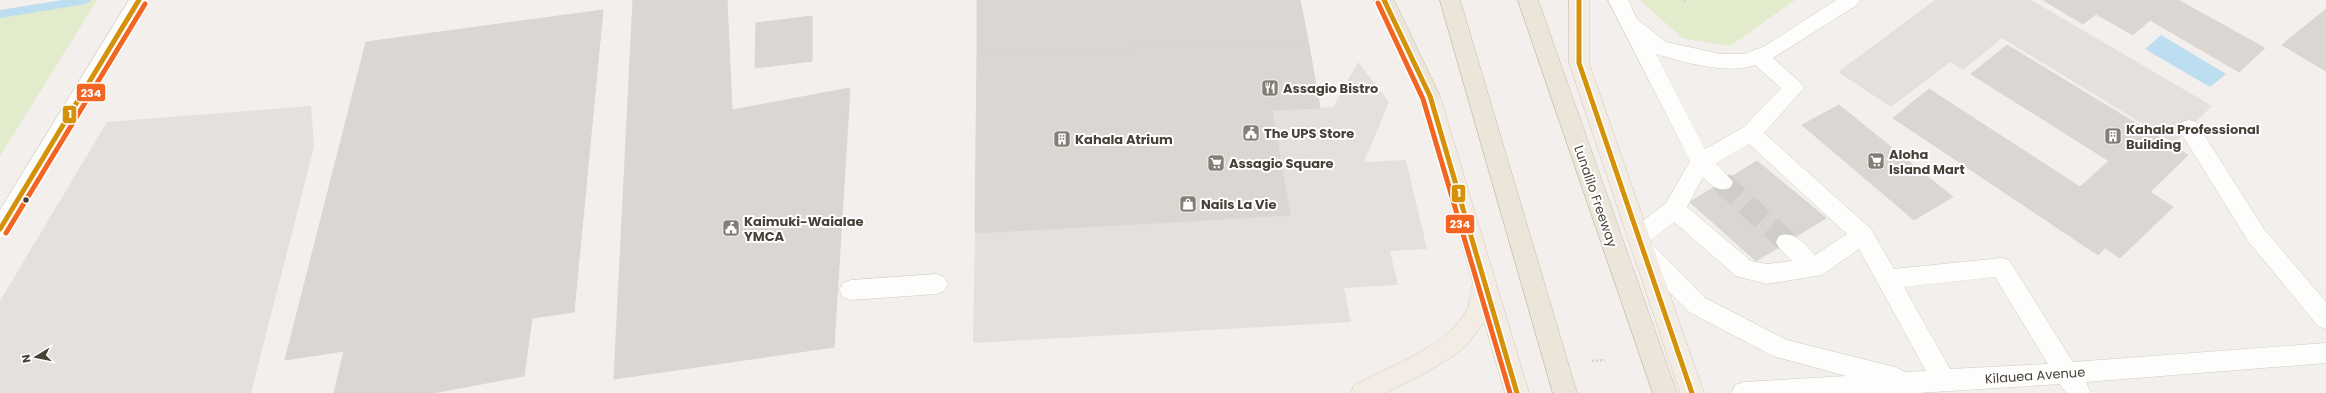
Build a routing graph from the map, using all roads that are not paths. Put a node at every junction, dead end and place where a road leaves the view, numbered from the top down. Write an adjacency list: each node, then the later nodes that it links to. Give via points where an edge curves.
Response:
1 (139, 0): 16 (street)
2 (1384, 0): 10 (highway)
3 (1450, 0): 32 (highway)
4 (1528, 0): 33 (highway, Lunalilo Freeway)
5 (1579, 0): 19 (main road, via 1579,63)
6 (1618, 0): 8 (street)
7 (1850, 0): 9 (street, via 1799,35)
8 (1632, 24): 9 (street, via 1660,48 1675,52 1721,61 1746,60); 13 (street)
9 (1758, 56): 12 (street, via 1794,88)
10 (1430, 96): 22 (main road)
11 (2189, 128): 25 (street, via 2256,235)
12 (1751, 133): 13 (street); 17 (street)
13 (1701, 161): 14 (street); 15 (street)
14 (1722, 182)
15 (1674, 209): 19 (street); 20 (street, via 1744,269 1767,274)
16 (0, 229)
17 (1863, 235): 20 (street); 21 (street)
18 (1787, 242): 20 (street)
19 (1641, 244): 28 (street, via 1697,305 1782,349); 34 (main road)
20 (1814, 268)
21 (1888, 279): 27 (street); 29 (street, via 2001,267)
22 (1484, 281): 30 (main road, via 1479,310 1471,325 1444,350); 31 (main road)
23 (936, 284): 24 (street)
24 (851, 290)
25 (2326, 319)
26 (2326, 353): 29 (street, Kilauea Avenue)
27 (1944, 381): 28 (street, Kilauea Avenue); 29 (street, Kilauea Avenue)
28 (1916, 383): 35 (street, Kilauea Avenue)
29 (2073, 383)
30 (1364, 393)
31 (1517, 393)
32 (1565, 393)
33 (1665, 393)
34 (1692, 393)
35 (1744, 393)

